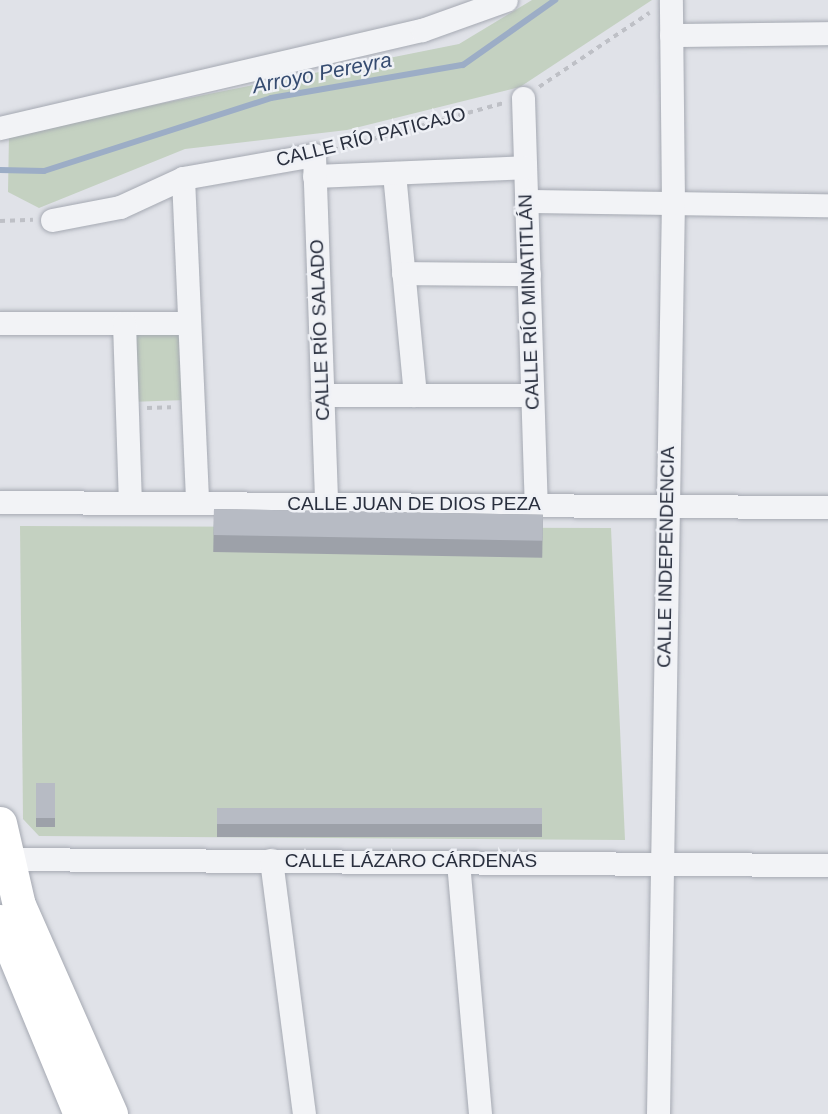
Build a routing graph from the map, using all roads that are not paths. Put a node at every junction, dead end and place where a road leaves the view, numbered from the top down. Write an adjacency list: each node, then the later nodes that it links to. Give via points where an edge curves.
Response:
1 (506, 0): 6 (street, via 422,30)
2 (664, 4): 4 (street, CALLE INDEPENDENCIA)
3 (828, 33): 4 (street)
4 (671, 35): 12 (street, CALLE INDEPENDENCIA)
5 (523, 98): 8 (street, CALLE RÍO MINATITLÁN)
6 (0, 128)
7 (314, 166): 9 (street); 10 (street, CALLE RÍO PATICAJO); 20 (street, CALLE RÍO SALADO)
8 (525, 167): 9 (street); 11 (street, CALLE RÍO MINATITLÁN)
9 (394, 173): 15 (street)
10 (183, 178): 14 (street, CALLE RÍO PATICAJO, via 120,207); 19 (street)
11 (526, 201): 12 (street); 16 (street, CALLE RÍO MINATITLÁN)
12 (673, 203): 13 (street); 28 (street, CALLE INDEPENDENCIA)
13 (828, 205)
14 (52, 220)
15 (404, 273): 16 (street); 21 (street)
16 (528, 274): 22 (street, CALLE RÍO MINATITLÁN)
17 (0, 323): 18 (street)
18 (124, 323): 19 (street); 24 (street)
19 (189, 323): 25 (street)
20 (322, 395): 21 (street); 26 (street, CALLE RÍO SALADO)
21 (415, 395): 22 (street)
22 (532, 395): 27 (street, CALLE RÍO MINATITLÁN)
23 (0, 502): 24 (street, CALLE JUAN DE DIOS PEZA)
24 (130, 503): 25 (street, CALLE JUAN DE DIOS PEZA)
25 (197, 503): 26 (street, CALLE JUAN DE DIOS PEZA)
26 (326, 504): 27 (street, CALLE JUAN DE DIOS PEZA)
27 (536, 505): 28 (street, CALLE JUAN DE DIOS PEZA)
28 (667, 506): 29 (street, CALLE JUAN DE DIOS PEZA); 34 (street, CALLE INDEPENDENCIA)
29 (828, 507)
30 (0, 823): 32 (street)
31 (271, 860): 32 (street, CALLE LÁZARO CÁRDENAS); 33 (street, CALLE LÁZARO CÁRDENAS); 39 (street)
32 (2, 862): 38 (street)
33 (458, 862): 34 (street, CALLE LÁZARO CÁRDENAS); 40 (street)
34 (660, 863): 35 (street, CALLE LÁZARO CÁRDENAS); 41 (street, CALLE INDEPENDENCIA)
35 (828, 865)
36 (0, 921): 37 (street)
37 (80, 1114)
38 (111, 1114)
39 (304, 1114)
40 (480, 1114)
41 (658, 1114)

